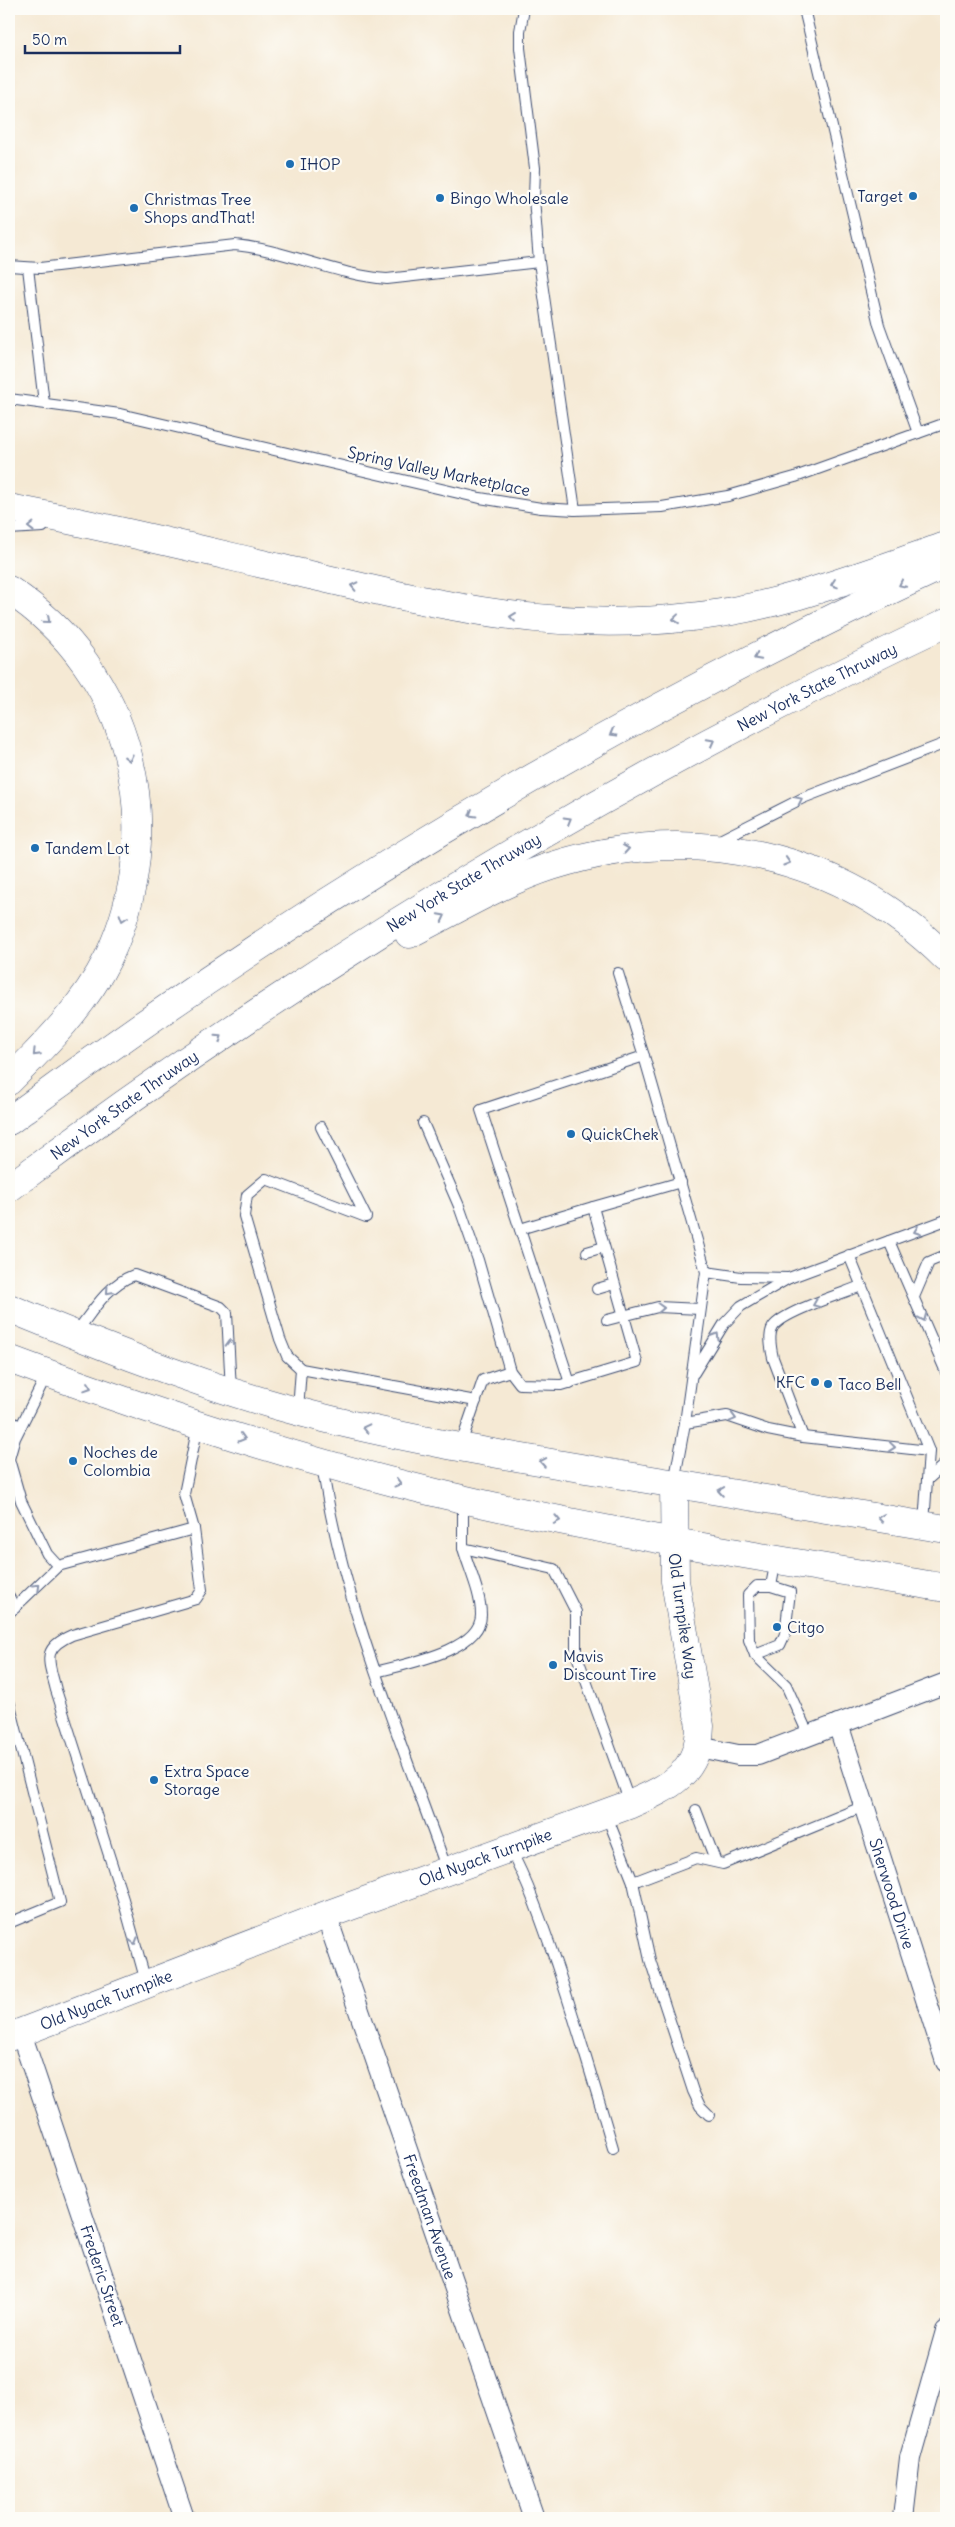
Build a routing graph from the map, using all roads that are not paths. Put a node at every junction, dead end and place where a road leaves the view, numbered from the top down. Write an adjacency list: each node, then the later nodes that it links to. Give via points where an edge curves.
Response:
1 (524, 9): 3 (lane, via 520,39 535,168)
2 (804, 9): 9 (lane, via 879,325)
3 (539, 262): 5 (lane, via 386,279 256,248 235,246); 11 (lane)
4 (9, 266): 5 (lane)
5 (28, 268): 7 (lane)
6 (9, 399): 7 (lane, Spring Valley Marketplace)
7 (44, 403): 11 (lane, Spring Valley Marketplace, via 158,422 480,498 531,507)
8 (946, 423): 9 (lane, Spring Valley Marketplace)
9 (918, 433): 11 (lane, Spring Valley Marketplace, via 780,482 728,496 662,507)
10 (9, 508): 13 (main road)
11 (575, 510)
12 (9, 529): 13 (lane, one-way to 12, via 48,527)
13 (183, 546): 14 (main road, one-way to 13, via 772,603 694,617 610,623 546,620 460,609)
14 (946, 546)
15 (946, 564): 25 (main road, one-way to 25, via 660,707 436,835 189,993)
16 (9, 590): 24 (main road, one-way to 24, via 58,630 99,684 116,719 129,758 138,827 129,900 107,959 70,1014)
17 (946, 623): 22 (main road, New York State Thruway, one-way to 17, via 400,920 586,810 743,725)
18 (946, 742): 19 (lane, one-way to 18, via 803,798)
19 (709, 846): 20 (main road, one-way to 20, via 768,857 836,881 900,918); 22 (main road, one-way to 19, via 550,866 645,846)
20 (946, 958)
21 (618, 974): 23 (lane)
22 (273, 1001): 29 (main road, New York State Thruway, one-way to 22)
23 (644, 1056): 28 (lane); 32 (lane, via 481,1110)
24 (9, 1081)
25 (9, 1120)
26 (423, 1123): 51 (lane, via 475,1251)
27 (321, 1126): 50 (lane, via 366,1217 266,1179 248,1195 244,1216 280,1339 287,1356)
28 (681, 1182): 30 (lane); 38 (lane)
29 (9, 1188)
30 (593, 1208): 32 (lane); 34 (lane)
31 (946, 1220): 33 (lane, one-way to 33)
32 (520, 1229): 55 (lane, via 536,1268)
33 (888, 1241): 36 (lane); 43 (lane)
34 (604, 1247): 35 (lane); 40 (lane)
35 (586, 1252)
36 (850, 1255): 39 (lane); 41 (lane)
37 (946, 1255): 43 (lane, via 929,1262)
38 (706, 1272): 39 (lane); 45 (lane)
39 (789, 1278): 54 (lane, one-way to 39, via 724,1324 741,1306)
40 (614, 1284): 42 (lane); 46 (lane)
41 (861, 1286): 63 (lane, one-way to 63, via 783,1317 772,1329 770,1344 773,1358); 65 (lane)
42 (597, 1289)
43 (914, 1297): 52 (lane, one-way to 52)
44 (9, 1308): 48 (main road)
45 (700, 1309): 46 (lane, one-way to 45, via 658,1307); 54 (lane)
46 (623, 1315): 47 (lane); 55 (lane, via 637,1362)
47 (607, 1320)
48 (74, 1335): 56 (main road); 56 (lane, one-way to 48, via 228,1313 221,1307 134,1275 112,1287)
49 (9, 1359): 53 (main road)
50 (301, 1369): 57 (lane); 58 (lane)
51 (510, 1370): 55 (lane, via 520,1384); 57 (lane, via 483,1380)
52 (946, 1372)
53 (47, 1373): 61 (main road, one-way to 61); 62 (lane)
54 (691, 1378): 60 (lane)
55 (570, 1383)
56 (232, 1392): 58 (main road)
57 (476, 1401): 64 (lane)
58 (298, 1411): 64 (main road, one-way to 58)
59 (9, 1421): 62 (lane)
60 (685, 1423): 63 (lane, one-way to 63, via 727,1416 768,1430); 70 (lane)
61 (198, 1424): 67 (main road, one-way to 67); 73 (lane, via 184,1494)
62 (21, 1426): 66 (lane)
63 (803, 1437): 65 (lane, one-way to 65)
64 (460, 1447): 70 (main road, one-way to 64)
65 (929, 1451): 69 (lane)
66 (9, 1459): 77 (lane, via 21,1501 47,1554)
67 (321, 1461): 71 (main road, one-way to 71); 83 (lane, via 356,1614)
68 (946, 1463): 69 (lane)
69 (927, 1480): 72 (lane)
70 (674, 1484): 72 (main road, one-way to 70); 74 (main road, Old Turnpike Way)
71 (463, 1499): 74 (main road, one-way to 74); 75 (lane)
72 (935, 1527)
73 (194, 1529): 77 (lane); 98 (lane, one-way to 98, via 202,1590 196,1599 72,1636 57,1642 50,1650 56,1690)
74 (673, 1540): 76 (main road); 88 (main road, Old Turnpike Way, via 675,1581 699,1716)
75 (463, 1548): 83 (lane, via 481,1616 476,1632 458,1646); 90 (lane, via 554,1569 576,1612 576,1653)
76 (776, 1559): 78 (lane); 79 (main road)
77 (58, 1566): 81 (lane, one-way to 77)
78 (771, 1586): 82 (lane, via 757,1586 748,1595 749,1640); 82 (lane, via 790,1592 785,1634 780,1645)
79 (946, 1588)
80 (9, 1597): 81 (lane)
81 (12, 1610)
82 (755, 1655): 87 (lane, via 786,1685)
83 (376, 1672): 94 (lane)
84 (946, 1683): 86 (street)
85 (9, 1701): 97 (lane, via 60,1902)
86 (838, 1724): 87 (street); 89 (street, Sherwood Drive)
87 (809, 1736): 88 (street, via 766,1753 749,1756)
88 (699, 1747): 90 (main road, Old Nyack Turnpike, via 684,1774 664,1788)
89 (864, 1806): 93 (lane, via 723,1864); 100 (street, Sherwood Drive)
90 (618, 1808): 92 (main road, Old Nyack Turnpike); 95 (lane)
91 (696, 1810): 93 (lane)
92 (509, 1848): 94 (main road, Old Nyack Turnpike); 102 (lane, via 524,1874 551,1950)
93 (716, 1862): 95 (lane, via 696,1858)
94 (447, 1871): 96 (main road, Old Nyack Turnpike)
95 (633, 1882): 101 (lane, via 650,1960 693,2091)
96 (326, 1916): 98 (main road, Old Nyack Turnpike); 105 (street, Freedman Avenue)
97 (9, 1923)
98 (146, 1983): 99 (main road, Old Nyack Turnpike)
99 (15, 2035): 104 (street, Frederic Street)
100 (946, 2062)
101 (709, 2115)
102 (613, 2148)
103 (946, 2331): 106 (street, via 910,2458)
104 (184, 2518)
105 (534, 2518)
106 (903, 2518)

